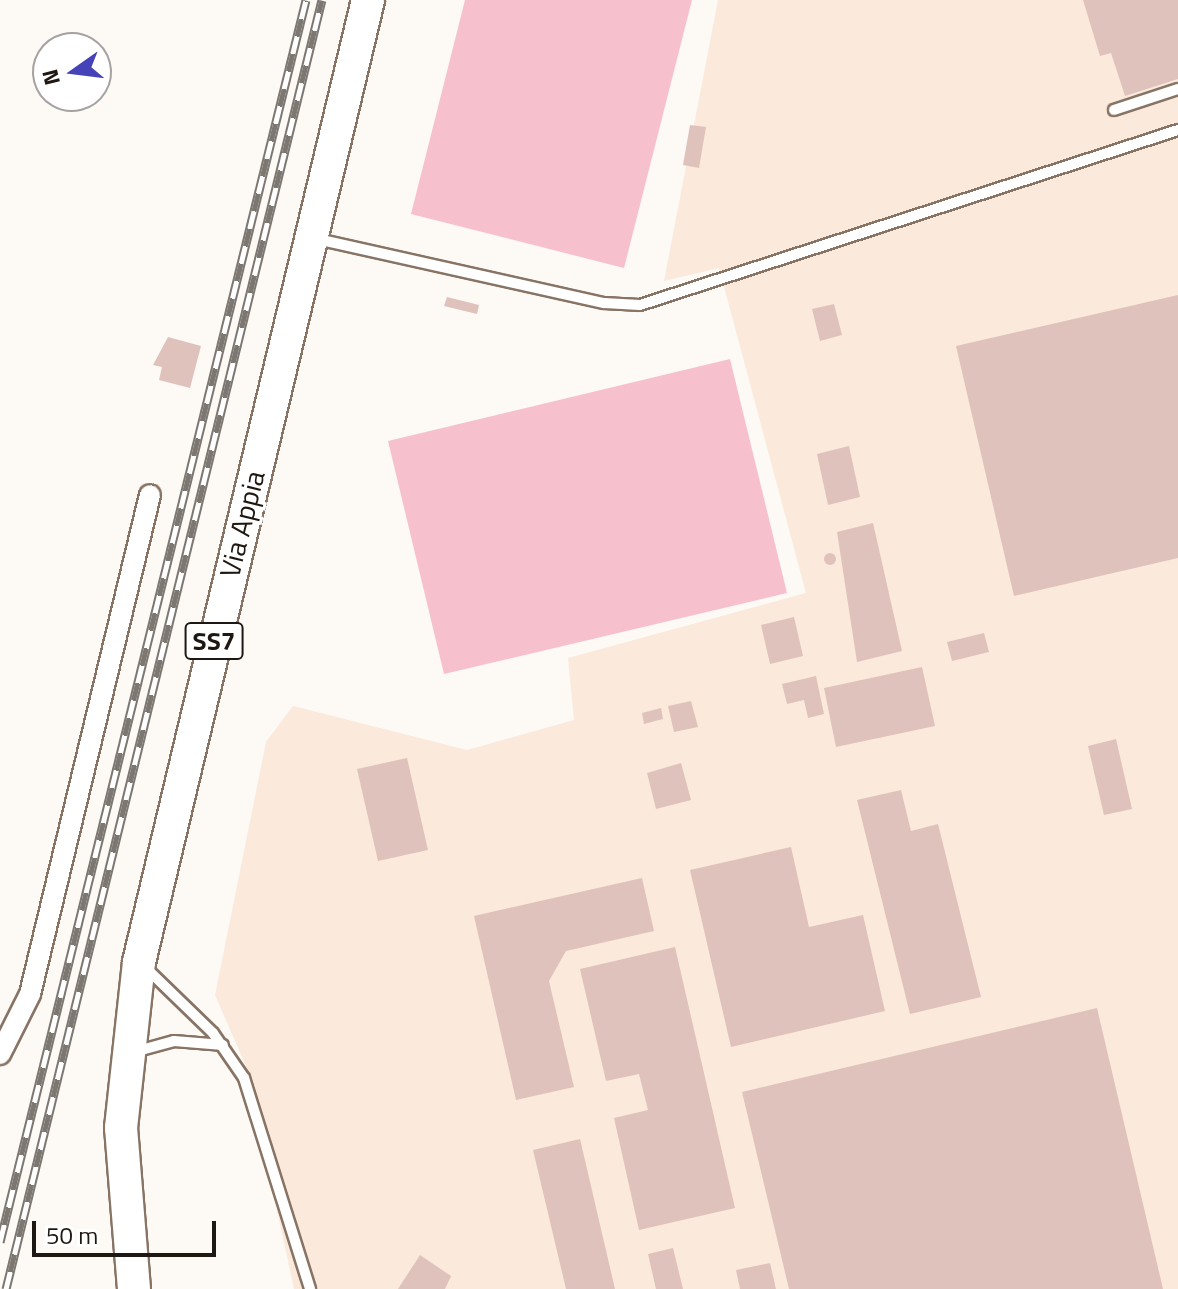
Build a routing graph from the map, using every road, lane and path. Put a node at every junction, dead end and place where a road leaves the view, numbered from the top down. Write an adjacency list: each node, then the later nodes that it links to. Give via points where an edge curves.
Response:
1 (368, 0): 5 (main road, Via Appia / SS7)
2 (1178, 89): 3 (lane)
3 (1114, 110)
4 (1178, 130): 5 (lane, via 640,305)
5 (311, 237): 7 (main road, Via Appia / SS7)
6 (150, 495): 9 (street, via 30,994)
7 (139, 962): 8 (lane); 10 (main road, Via Appia / SS7)
8 (223, 1045): 10 (lane, via 174,1041); 12 (lane, via 264,1123)
9 (0, 1054)
10 (125, 1057): 11 (main road, Via Appia / SS7, via 121,1166)
11 (134, 1289)
12 (310, 1289)

